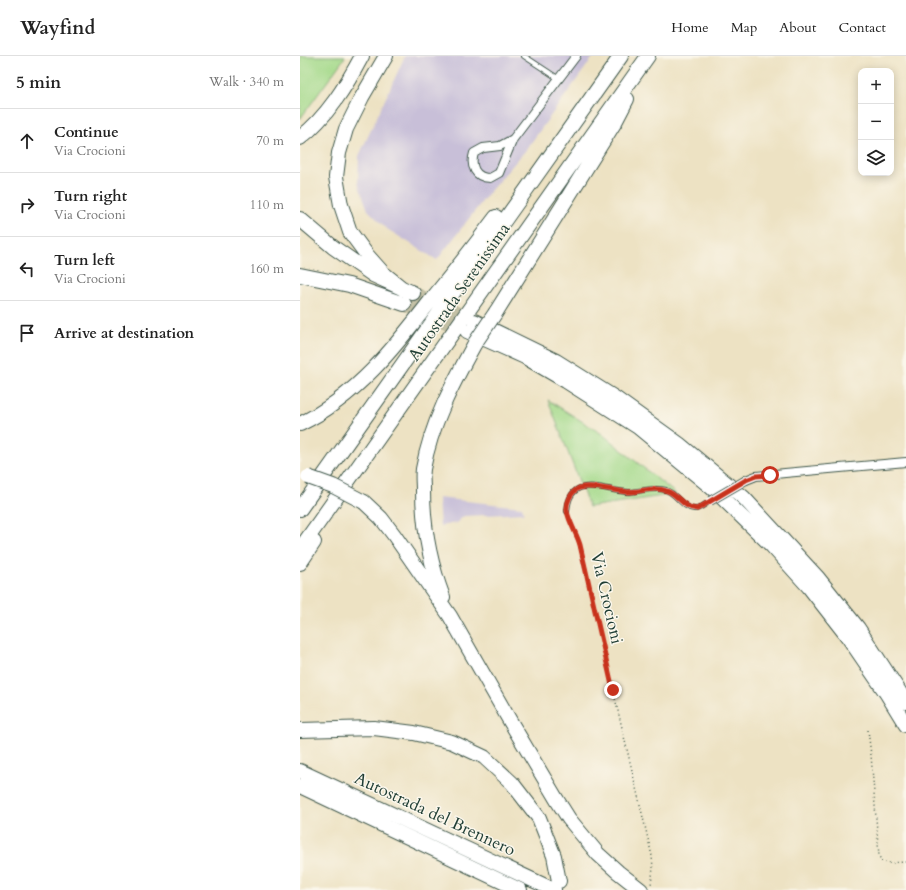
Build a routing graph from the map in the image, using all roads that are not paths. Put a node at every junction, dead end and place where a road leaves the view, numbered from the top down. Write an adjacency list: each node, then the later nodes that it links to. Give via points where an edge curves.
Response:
1 (352, 56): 10 (highway, via 331,95)
2 (362, 56): 10 (highway, via 322,116)
3 (386, 56): 14 (highway, via 346,129 338,153 336,178 350,232 382,272)
4 (524, 56): 8 (lane)
5 (576, 56): 8 (street)
6 (621, 56): 9 (highway, Autostrada Serenissima)
7 (649, 56): 15 (highway, Autostrada Serenissima); 24 (highway, bridge, via 615,122 475,344 446,397 430,440 423,470 427,544 435,576)
8 (559, 79): 11 (street)
9 (581, 113): 16 (highway, via 540,158 391,351 358,384 329,407); 20 (highway, Autostrada Serenissima)
10 (300, 137)
11 (513, 139): 11 (street, via 500,146 483,148 474,153 472,163 478,175 490,178 499,173)
12 (300, 219): 14 (highway, via 333,247)
13 (300, 275): 14 (highway)
14 (407, 295)
15 (393, 417): 22 (highway, Autostrada Serenissima); 23 (highway, via 352,487)
16 (300, 424)
17 (906, 462): 19 (street, bridge, via 756,476)
18 (304, 476): 24 (highway, bridge, via 333,486 364,502 381,518)
19 (710, 501): 21 (lane, via 697,509 691,509 668,491 658,489 628,492 589,487 579,488 574,492 570,497)
20 (300, 509)
21 (567, 511)
22 (300, 549)
23 (300, 563)
24 (450, 616): 32 (highway, via 569,819 598,854)
25 (906, 702): 26 (highway, via 858,628 818,578 744,498 679,444 615,398 556,361 470,326 566,381 638,427 711,487 772,546 809,587 848,636)
26 (906, 725)
27 (300, 730): 30 (highway, via 374,728 414,733 452,742 484,757 512,783 539,818 554,856)
28 (300, 771): 30 (highway, Autostrada del Brennero)
29 (300, 786): 31 (highway, Autostrada del Brennero)
30 (554, 887)
31 (520, 890)
32 (641, 890)

